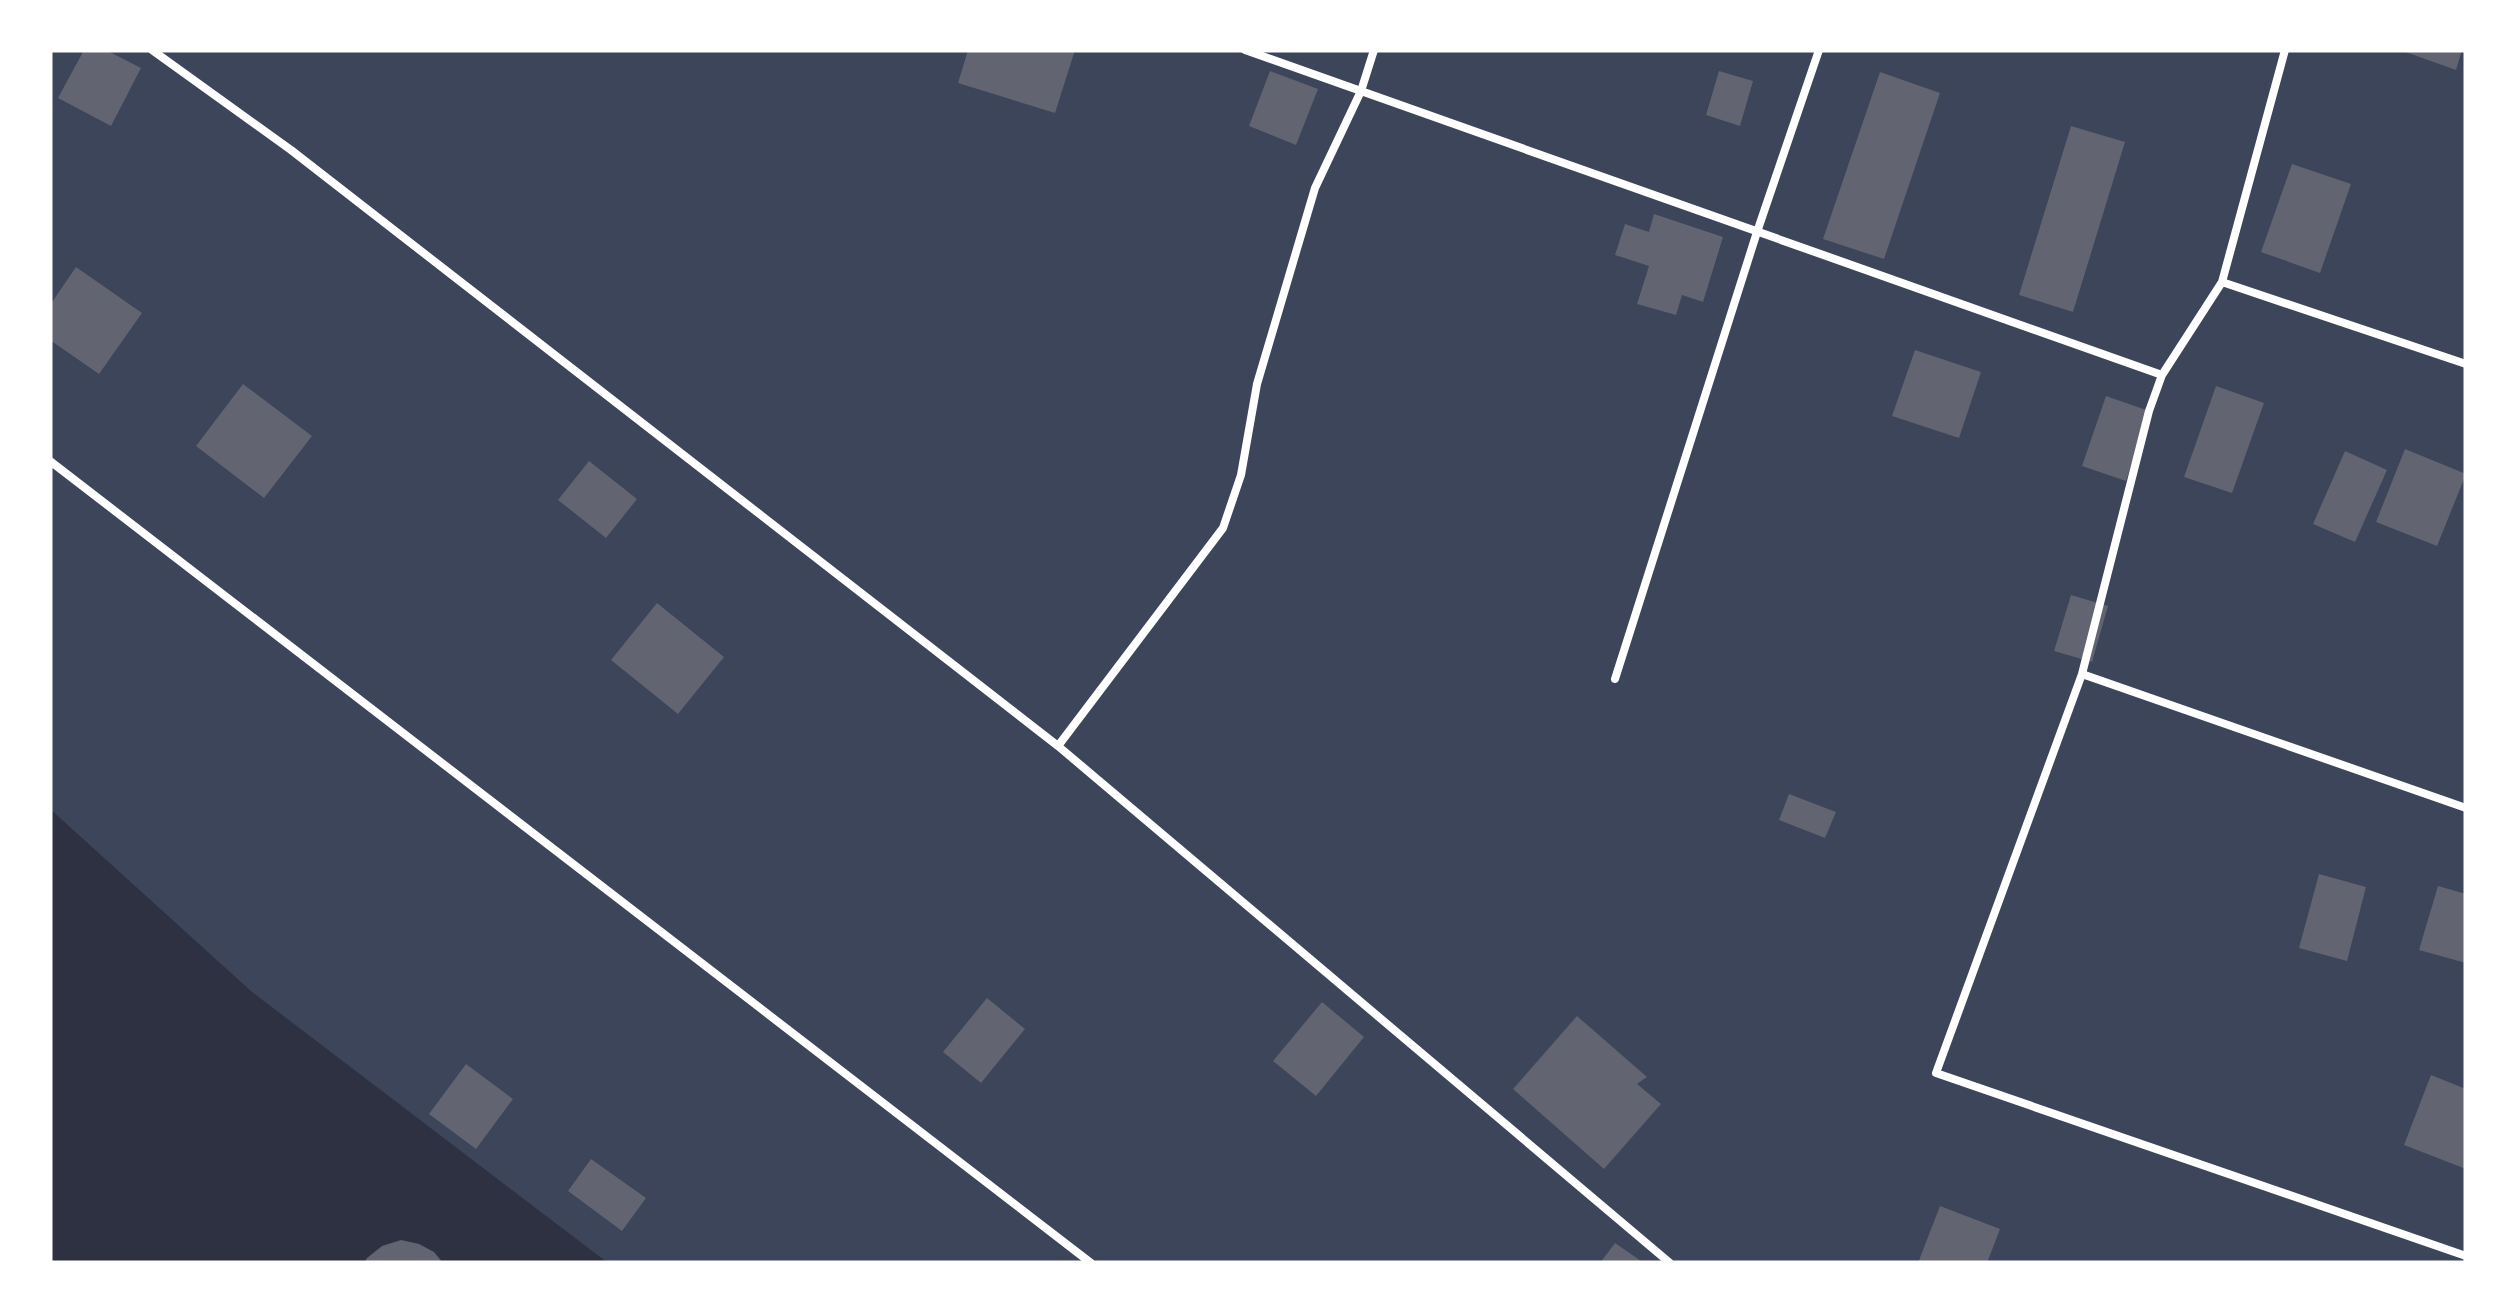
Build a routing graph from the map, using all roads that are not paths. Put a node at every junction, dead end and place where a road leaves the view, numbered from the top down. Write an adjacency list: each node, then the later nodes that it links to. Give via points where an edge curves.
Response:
1 (152, 50): 14 (lane)
2 (1246, 50): 6 (lane)
3 (1374, 50): 6 (lane)
4 (1819, 50): 7 (lane)
5 (2285, 50): 8 (lane)
6 (1361, 91): 7 (lane); 14 (lane, via 1315,188 1223,528)
7 (1757, 232): 10 (lane); 13 (lane)
8 (2222, 282): 9 (lane); 10 (lane)
9 (2466, 364)
10 (2162, 375): 12 (lane)
11 (50, 461): 17 (lane)
12 (2082, 674): 15 (lane); 16 (lane, via 1936,1073)
13 (1614, 678)
14 (1058, 746): 18 (lane)
15 (2466, 808)
16 (2466, 1256)
17 (1090, 1263)
18 (1670, 1263)

